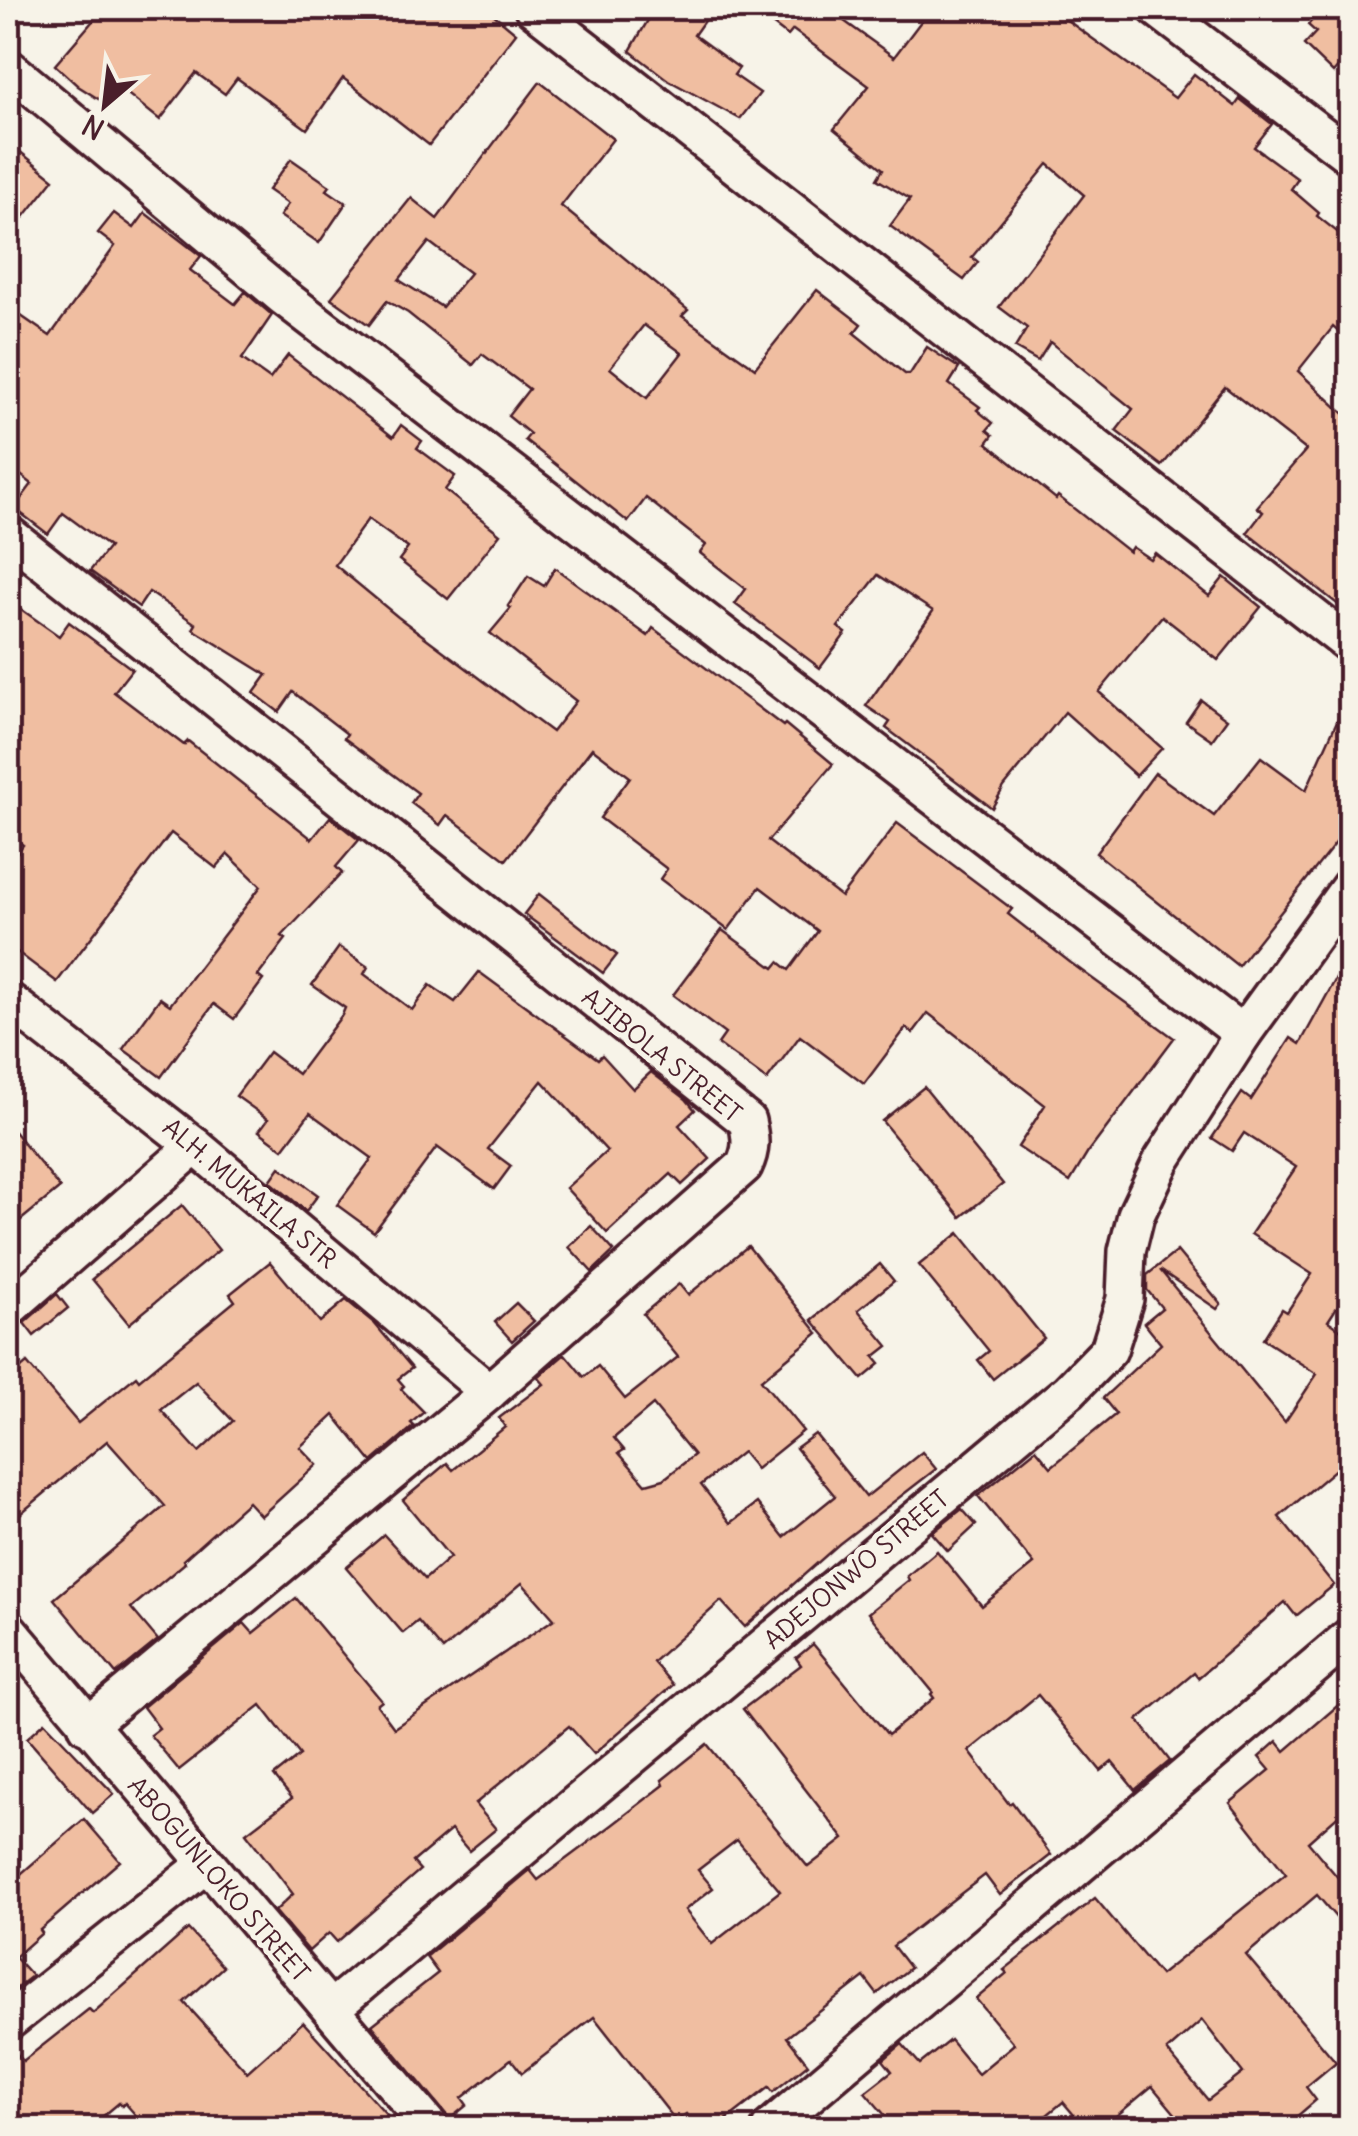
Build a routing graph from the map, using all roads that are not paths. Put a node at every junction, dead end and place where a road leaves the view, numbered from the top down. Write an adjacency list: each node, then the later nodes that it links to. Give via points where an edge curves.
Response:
1 (533, 8): 6 (street)
2 (1156, 8): 4 (street)
3 (8, 67): 9 (street, via 282,296)
4 (1350, 156)
5 (8, 534): 12 (street, AJIBOLA STREET, via 748,1121 744,1166)
6 (1350, 644)
7 (1350, 886): 9 (street, ADEJONWO STREET)
8 (8, 1000): 10 (street, ALH. MUKAILA STR)
9 (1243, 1034): 17 (street, ADEJONWO STREET, via 1162,1160 1136,1215 1125,1299 1109,1350 1054,1404)
10 (195, 1146): 11 (street); 12 (street, ALH. MUKAILA STR)
11 (8, 1309)
12 (489, 1392): 15 (street, AJIBOLA STREET)
13 (8, 1629): 15 (street, ABOGUNLOKO STREET)
14 (1350, 1636): 20 (street)
15 (87, 1726): 16 (street, ABOGUNLOKO STREET)
16 (204, 1864): 17 (street, ABOGUNLOKO STREET); 18 (street)
17 (332, 2008): 19 (street, ABOGUNLOKO STREET)
18 (8, 2022)
19 (432, 2128)
20 (770, 2128)

